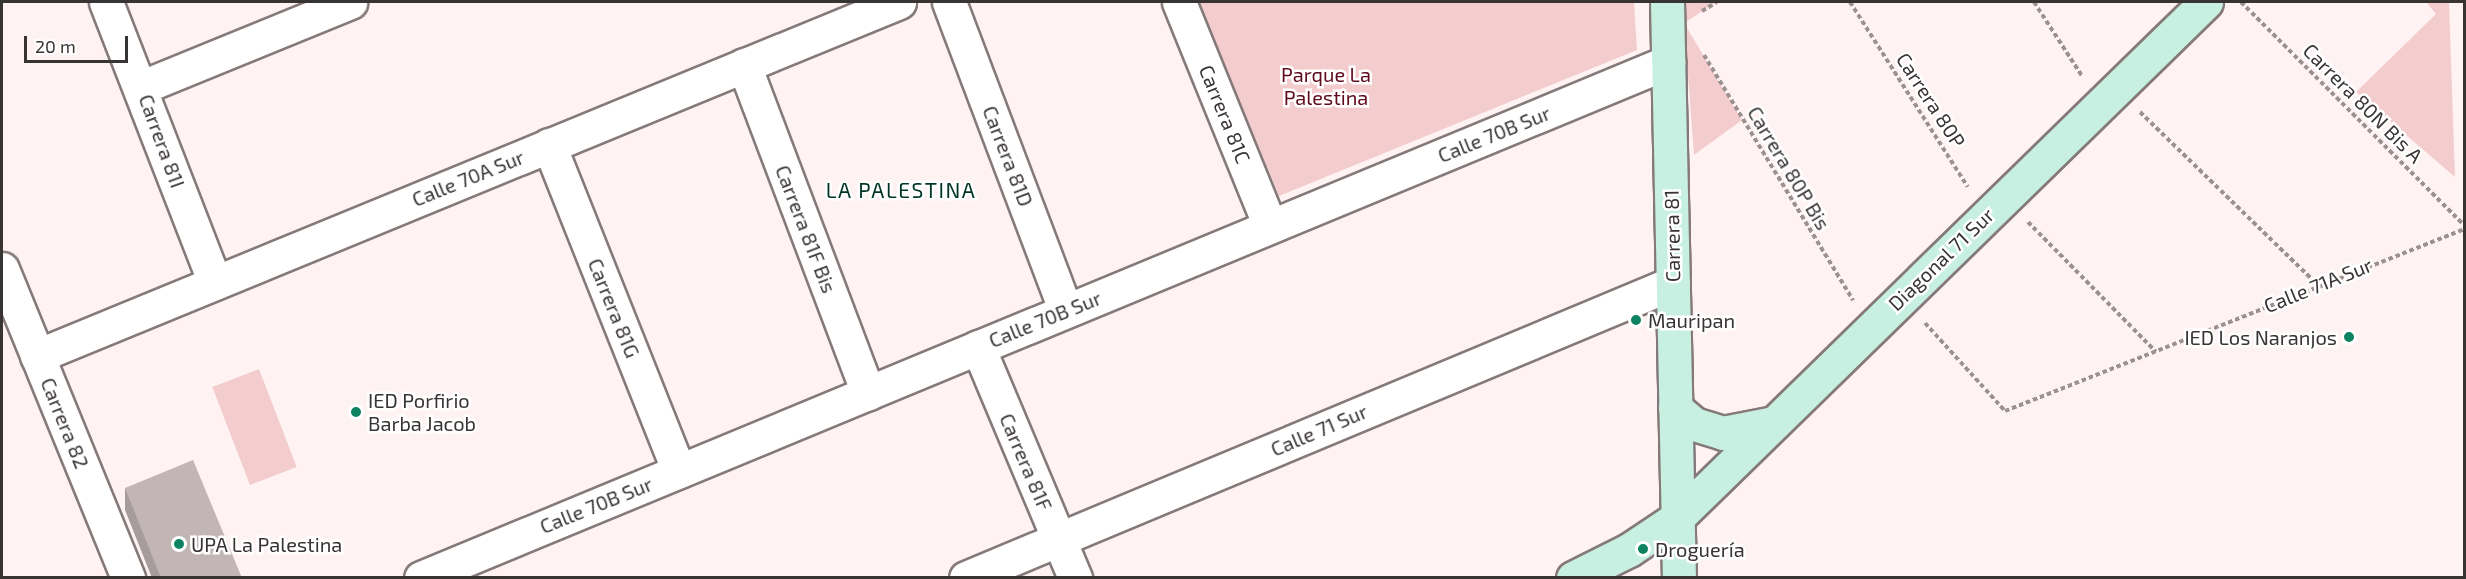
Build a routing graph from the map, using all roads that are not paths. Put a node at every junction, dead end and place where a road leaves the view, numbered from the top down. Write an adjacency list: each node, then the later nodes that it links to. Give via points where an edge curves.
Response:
1 (106, 2): 10 (street, Carrera 81I)
2 (350, 2): 10 (street)
3 (899, 2): 9 (street, Calle 70A Sur)
4 (949, 2): 16 (street, Carrera 81D)
5 (1179, 2): 12 (street, Carrera 81C)
6 (1667, 2): 8 (street, Carrera 81)
7 (2206, 2): 21 (street, Diagonal 71 Sur)
8 (1668, 62): 12 (street, Calle 70B Sur); 15 (street, Carrera 81)
9 (744, 65): 11 (street, Calle 70A Sur); 19 (street, Carrera 81F Bis)
10 (142, 87): 14 (street, Carrera 81I)
11 (549, 145): 14 (street, Calle 70A Sur); 22 (street, Carrera 81G)
12 (1270, 226): 16 (street, Calle 70B Sur)
13 (2, 269): 18 (street, Carrera 82)
14 (214, 283): 18 (street, Calle 70A Sur)
15 (1673, 283): 20 (street, Carrera 81); 24 (street, Calle 71 Sur)
16 (1066, 310): 17 (street, Calle 70B Sur)
17 (978, 347): 19 (street, Calle 70B Sur); 24 (street, Carrera 81F)
18 (37, 356): 25 (street, Carrera 82)
19 (868, 393): 22 (street, Calle 70B Sur)
20 (1675, 408): 21 (street, via 1694,424 1723,434); 23 (street, Carrera 81)
21 (1774, 423): 23 (street, Diagonal 71 Sur)
22 (679, 471): 26 (street, Calle 70B Sur)
23 (1677, 518): 29 (street, via 1629,550); 30 (street, Carrera 81)
24 (1058, 539): 27 (street, Calle 71 Sur); 28 (street, Carrera 81F)
25 (128, 578)
26 (421, 578)
27 (966, 578)
28 (1075, 578)
29 (1573, 578)
30 (1679, 578)

